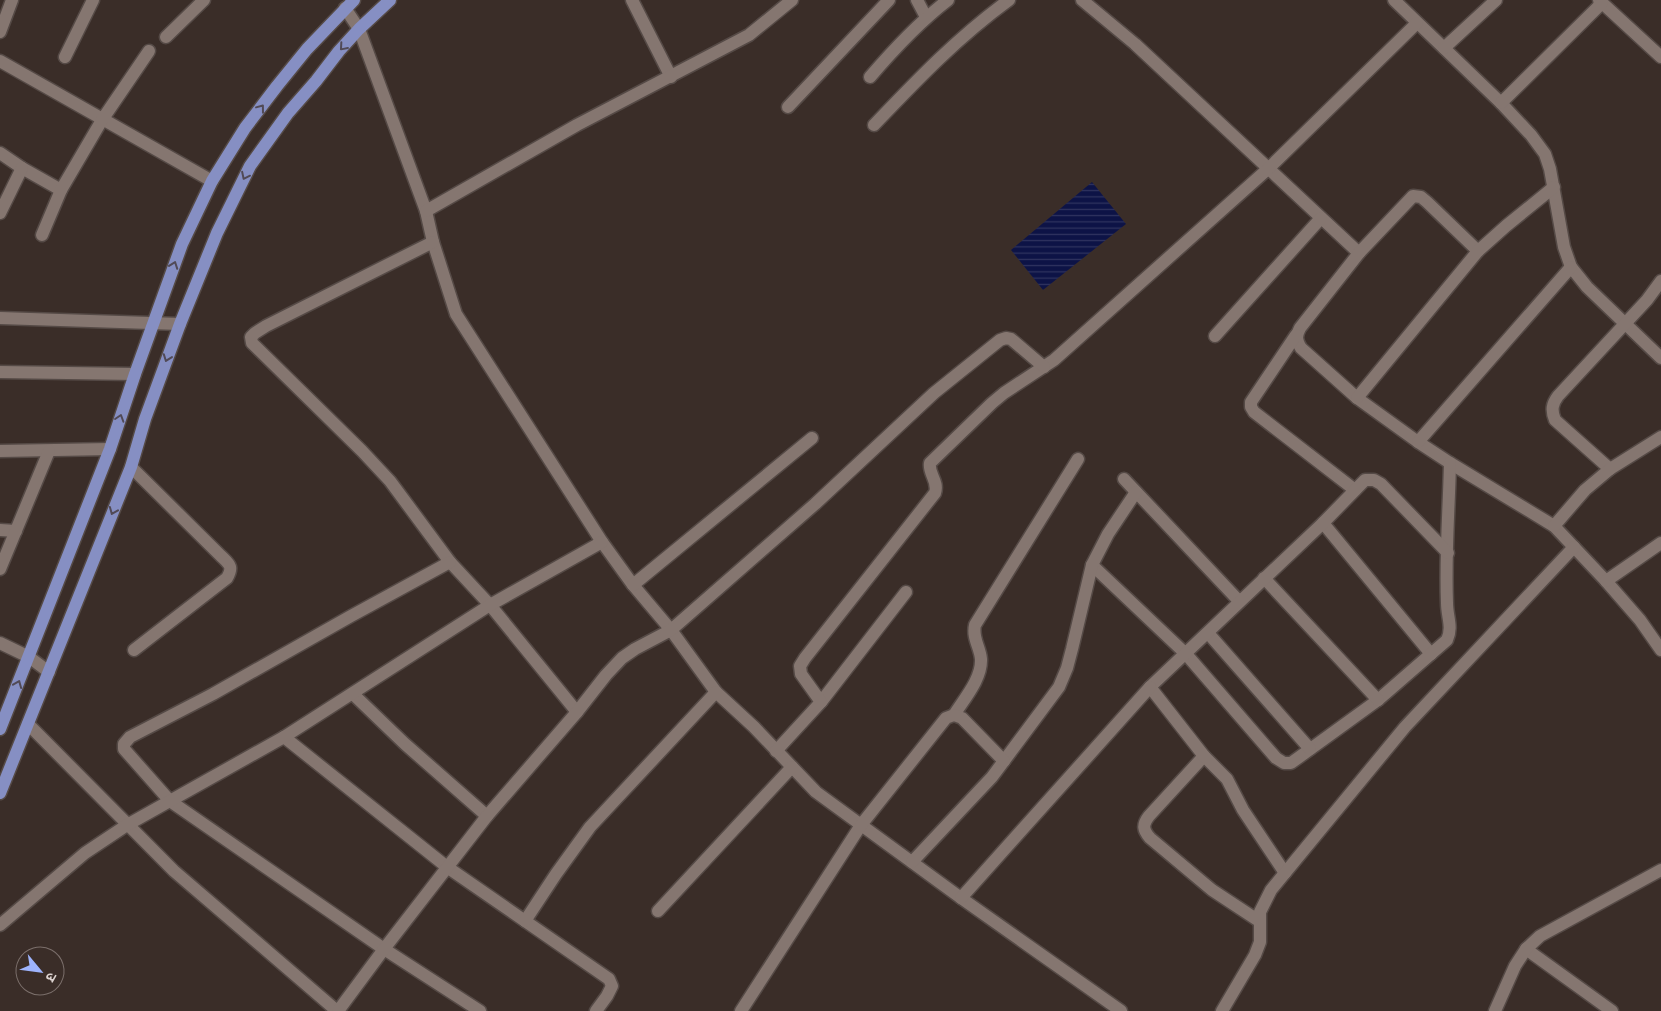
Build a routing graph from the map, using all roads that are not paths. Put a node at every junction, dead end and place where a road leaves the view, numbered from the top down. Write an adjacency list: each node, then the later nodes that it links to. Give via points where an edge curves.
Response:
1 (12, 0): 19 (street)
2 (93, 0): 23 (street)
3 (204, 0): 20 (street)
4 (632, 0): 26 (street)
5 (792, 0): 26 (street, via 749,35)
6 (888, 0): 29 (street)
7 (917, 0): 16 (street)
8 (948, 0): 16 (street)
9 (1008, 0): 31 (street, via 966,32)
10 (1082, 0): 34 (street, via 1135,44)
11 (1394, 0): 17 (street)
12 (1496, 0): 21 (street)
13 (387, 1): 18 (main road)
14 (1600, 2): 24 (street); 28 (street)
15 (349, 4): 18 (street); 35 (main road, one-way to 15, via 277,86)
16 (926, 17): 27 (street)
17 (1417, 23): 21 (street); 34 (street)
18 (359, 29): 38 (street); 50 (main road, one-way to 50, via 288,113 250,166 217,233)
19 (0, 32)
20 (166, 38)
21 (1444, 48): 28 (street)
22 (149, 51): 30 (street)
23 (65, 57)
24 (1661, 57)
25 (0, 61): 30 (street)
26 (671, 77): 38 (street, via 577,125)
27 (870, 77)
28 (1501, 103): 36 (street, via 1544,154)
29 (788, 107)
30 (102, 120): 35 (street); 37 (street)
31 (874, 125)
32 (0, 153): 33 (street)
33 (22, 168): 37 (street); 39 (street)
34 (1269, 168): 40 (street); 54 (street)
35 (212, 181): 48 (main road, one-way to 35, via 182,244)
36 (1554, 187): 43 (street); 45 (street, via 1564,247)
37 (62, 190): 41 (street)
38 (426, 211): 42 (street)
39 (0, 213)
40 (1321, 218): 44 (street); 52 (street)
41 (42, 234)
42 (433, 242): 75 (street, via 456,314); 79 (street, via 266,326 251,337 252,343 390,481)
43 (1478, 251): 44 (street, via 1427,202 1413,196); 57 (street)
44 (1359, 253): 51 (street)
45 (1571, 267): 49 (street); 60 (street)
46 (1661, 281): 49 (street)
47 (0, 318): 48 (street)
48 (154, 323): 50 (street); 56 (main road)
49 (1624, 323): 53 (street); 67 (street, via 1558,396 1552,414)
50 (180, 324): 66 (main road, one-way to 66)
51 (1296, 335): 57 (street, via 1301,348); 69 (street, via 1251,407)
52 (1215, 336)
53 (1661, 358)
54 (1044, 367): 88 (street, via 1011,339 1000,340 934,393 815,504); 101 (street, via 998,398 930,463 936,484 934,493 800,666)
55 (0, 372): 56 (street)
56 (135, 374): 61 (main road, one-way to 56)
57 (1358, 398): 60 (street)
58 (1661, 437): 67 (street)
59 (812, 438): 84 (street)
60 (1418, 442): 65 (street)
61 (110, 449): 63 (street); 95 (main road)
62 (0, 451): 63 (street)
63 (49, 451): 74 (street)
64 (1078, 459): 103 (street, via 975,625 980,671)
65 (1450, 463): 72 (street); 78 (street)
66 (131, 467): 91 (street, via 230,565 231,571); 96 (main road, one-way to 96)
67 (1610, 469): 72 (street, via 1585,490)
68 (1124, 479): 70 (street)
69 (1355, 490): 71 (street); 78 (street, via 1365,480 1381,484)
70 (1136, 492): 80 (street); 86 (street)
71 (1323, 523): 82 (street); 94 (street)
72 (1554, 526): 77 (street)
73 (0, 530): 74 (street)
74 (16, 531): 81 (street)
75 (602, 542): 84 (street); 87 (street)
76 (1661, 543): 83 (street)
77 (1574, 547): 83 (street); 120 (street, via 1405,727)
78 (1448, 552): 94 (street, via 1447,602 1451,633)
79 (450, 562): 87 (street); 113 (street, via 130,737 124,749)
80 (1092, 565): 93 (street); 110 (street, via 1067,668 1059,687)
81 (0, 569)
82 (1264, 578): 86 (street); 100 (street)
83 (1606, 581): 92 (street)
84 (633, 584): 88 (street)
85 (906, 592): 101 (street)
86 (1239, 601): 89 (street)
87 (490, 605): 99 (street); 102 (street)
88 (671, 630): 98 (street); 102 (street, via 622,658)
89 (1208, 633): 93 (street); 107 (street)
90 (0, 643): 95 (street)
91 (134, 650)
92 (1661, 650)
93 (1186, 654): 97 (street); 107 (street, via 1276,758 1291,763)
94 (1432, 654): 100 (street)
95 (29, 657): 96 (street); 105 (main road, one-way to 95)
96 (49, 672): 104 (main road)
97 (1150, 686): 109 (street); 121 (street)
98 (716, 692): 108 (street); 123 (street, via 590,827)
99 (353, 694): 106 (street); 114 (street, via 404,744)
100 (1378, 700): 107 (street)
101 (821, 702): 108 (street)
102 (577, 712): 114 (street)
103 (954, 715): 110 (street, via 962,718); 116 (street, via 946,718)
104 (28, 724): 112 (main road); 115 (street)
105 (1, 725)
106 (284, 737): 113 (street); 118 (street)
107 (1310, 749)
108 (776, 751): 111 (street)
109 (1204, 756): 120 (street, via 1227,779 1243,810); 124 (street, via 1148,816 1144,832 1212,890)
110 (1004, 761): 117 (street)
111 (792, 767): 116 (street, via 816,792); 122 (street)
112 (0, 793)
113 (170, 800): 115 (street); 126 (street)
114 (488, 816): 118 (street)
115 (127, 825): 125 (street, via 85,853); 128 (street, via 174,871)
116 (861, 826): 117 (street); 131 (street)
117 (912, 862): 121 (street)
118 (447, 867): 123 (street); 126 (street)
119 (1661, 870): 127 (street, via 1540,936)
120 (1285, 873): 124 (street, via 1264,902)
121 (960, 898): 132 (street)
122 (658, 911)
123 (525, 921): 130 (street, via 609,979 612,986 608,996)
124 (1259, 921): 133 (street, via 1260,942 1255,955)
125 (0, 924)
126 (384, 948): 128 (street); 129 (street)
127 (1526, 949): 134 (street); 135 (street)
128 (337, 1011)
129 (480, 1011)
130 (596, 1011)
131 (741, 1011)
132 (1121, 1011)
133 (1222, 1011)
134 (1495, 1011)
135 (1612, 1011)

